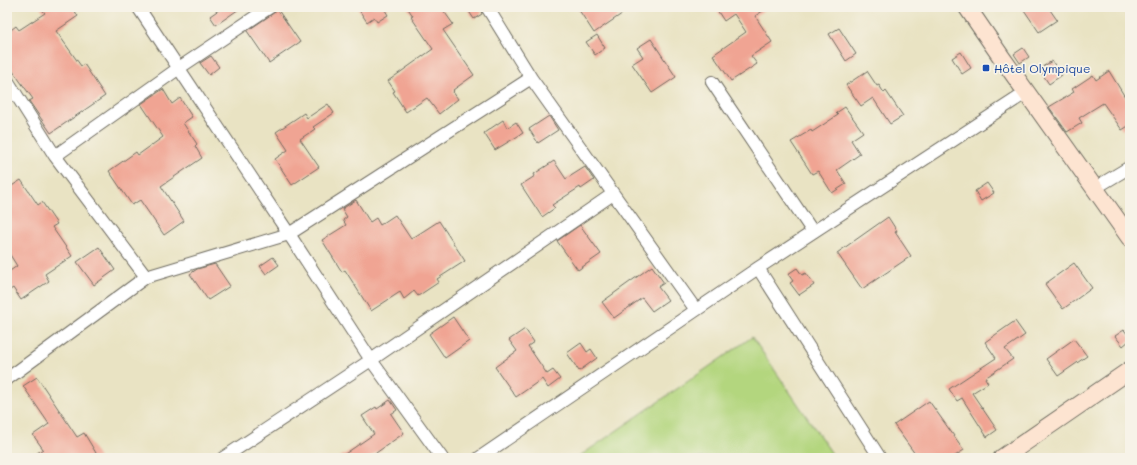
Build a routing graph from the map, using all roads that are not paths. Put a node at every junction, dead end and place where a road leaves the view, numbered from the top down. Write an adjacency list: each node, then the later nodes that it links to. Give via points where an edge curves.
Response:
1 (138, 7): 5 (street)
2 (270, 7): 5 (street)
3 (487, 7): 6 (street)
4 (967, 7): 9 (street)
5 (179, 68): 10 (street); 15 (street)
6 (531, 78): 13 (street); 15 (street)
7 (7, 80): 10 (street)
8 (712, 82): 14 (street)
9 (1027, 92): 12 (street); 14 (street)
10 (55, 156): 18 (street)
11 (1130, 167): 12 (street)
12 (1095, 188): 16 (street)
13 (613, 194): 19 (street); 20 (street)
14 (813, 232): 17 (street)
15 (289, 234): 18 (street); 20 (street)
16 (1130, 238)
17 (758, 268): 19 (street); 26 (street)
18 (146, 277): 22 (street)
19 (696, 310): 25 (street)
20 (371, 360): 23 (street); 24 (street)
21 (1130, 370): 27 (street)
22 (7, 379)
23 (223, 458)
24 (442, 458)
25 (479, 458)
26 (880, 458)
27 (1002, 458)

